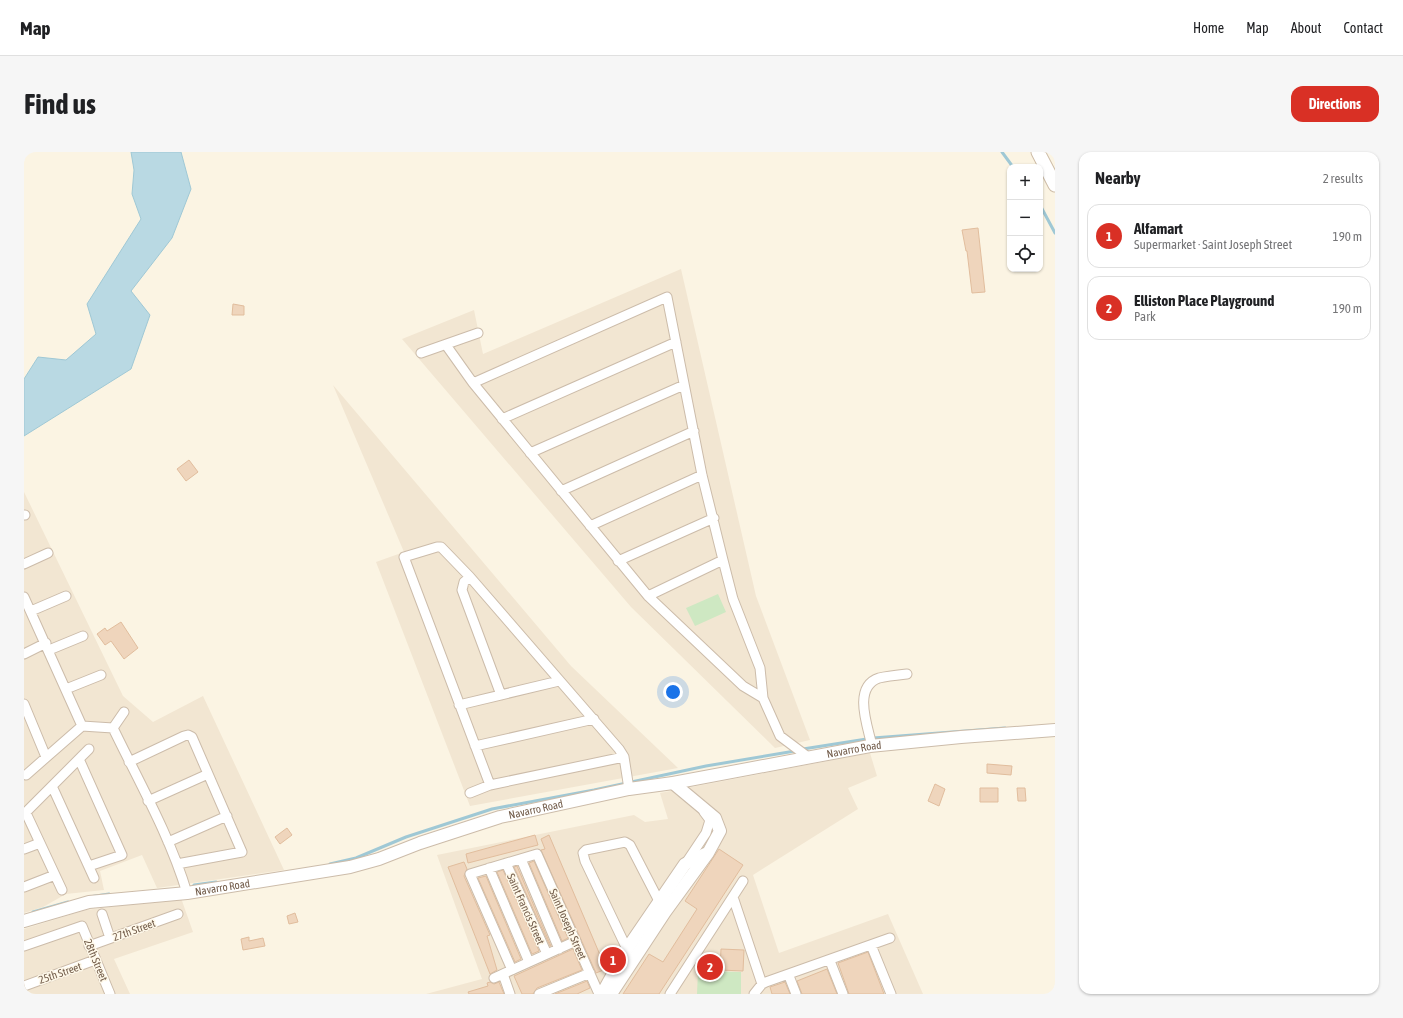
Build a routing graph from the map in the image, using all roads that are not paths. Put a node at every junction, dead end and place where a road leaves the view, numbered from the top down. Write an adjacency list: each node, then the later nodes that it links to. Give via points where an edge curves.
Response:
1 (1038, 152): 2 (main road)
2 (1055, 185)
3 (478, 333): 5 (street)
4 (676, 342): 7 (street, via 667,297); 8 (street); 9 (street)
5 (446, 345): 6 (street); 7 (street)
6 (421, 353)
7 (473, 383): 9 (street)
8 (684, 385): 10 (street); 11 (street)
9 (502, 419): 11 (street)
10 (694, 431): 12 (street); 13 (street)
11 (530, 453): 13 (street)
12 (702, 475): 14 (street); 15 (street)
13 (561, 491): 15 (street)
14 (714, 518): 17 (street); 18 (street)
15 (590, 526): 18 (street)
16 (48, 553): 19 (street)
17 (723, 560): 22 (street); 33 (street, via 733,599 760,668)
18 (618, 561): 22 (street)
19 (24, 564)
20 (470, 577): 30 (street); 32 (street, via 464,582 462,590); 35 (street, via 441,547 404,557)
21 (66, 596): 24 (street)
22 (648, 596): 33 (street, via 743,686)
23 (24, 597): 24 (street)
24 (31, 611): 26 (street)
25 (83, 636): 26 (street)
26 (48, 647): 27 (street); 31 (street)
27 (24, 654)
28 (907, 674): 41 (street, via 878,679 867,687 864,699)
29 (100, 675): 31 (street)
30 (559, 681): 32 (street); 37 (street)
31 (66, 689): 38 (street)
32 (502, 695): 35 (street)
33 (763, 698): 44 (street, via 780,736)
34 (24, 704): 45 (street)
35 (459, 705): 42 (street)
36 (124, 712): 39 (street)
37 (594, 719): 42 (street); 46 (street)
38 (82, 726): 39 (street); 45 (street)
39 (112, 728): 48 (street)
40 (1055, 730): 41 (street, Navarro Road)
41 (871, 741): 44 (street, Navarro Road)
42 (475, 746): 53 (street)
43 (89, 749): 47 (street)
44 (802, 752): 51 (street, Navarro Road)
45 (46, 757): 50 (street)
46 (624, 757): 52 (street); 53 (street)
47 (79, 759): 54 (street); 68 (street, via 122,855)
48 (129, 762): 49 (street, via 188,735 192,737); 56 (street)
49 (208, 774): 56 (street); 59 (street)
50 (26, 775)
51 (673, 783): 52 (street, Navarro Road); 57 (street)
52 (628, 784): 75 (street, Navarro Road, via 500,817 350,867)
53 (490, 785): 55 (street)
54 (52, 786): 58 (street); 68 (street)
55 (470, 793)
56 (148, 801): 60 (street)
57 (701, 806): 63 (street, via 715,818 720,831); 67 (street, via 710,820 706,833)
58 (25, 813): 61 (street)
59 (226, 816): 60 (street); 66 (street, via 241,854)
60 (168, 842): 66 (street)
61 (40, 843): 62 (street); 70 (street)
62 (24, 849)
63 (708, 853): 67 (street); 77 (street)
64 (521, 859): 65 (street); 83 (street, Saint Joseph Street, via 538,854); 87 (street)
65 (506, 863): 69 (street); 89 (street, Saint Francis Street)
66 (177, 864): 75 (street)
67 (685, 864): 77 (street)
68 (89, 866): 71 (street)
69 (489, 868): 92 (street); 93 (street, via 470,874)
70 (55, 875): 73 (street); 74 (street)
71 (94, 878)
72 (743, 881): 76 (street)
73 (24, 887)
74 (62, 890)
75 (187, 893): 80 (street, Navarro Road, via 88,902)
76 (733, 898): 97 (street); 104 (street)
77 (662, 907): 88 (street); 88 (street, via 630,845 625,842 586,850 583,853); 94 (street)
78 (102, 914): 81 (street)
79 (178, 914): 81 (street, 27th Street)
80 (24, 921)
81 (110, 938): 85 (street, 27th Street)
82 (890, 938): 86 (street)
83 (576, 941): 87 (street); 95 (street, Saint Joseph Street)
84 (24, 946): 85 (street, 28th Street, via 82,926)
85 (89, 946): 90 (street, 28th Street)
86 (871, 946): 91 (street); 108 (street)
87 (559, 949): 89 (street)
88 (627, 949): 94 (street)
89 (547, 954): 92 (street)
90 (96, 960): 98 (street, 25th Street); 99 (street, 28th Street)
91 (830, 961): 96 (street); 107 (street)
92 (529, 962): 93 (street)
93 (512, 970): 100 (street, via 499,976)
94 (621, 970): 102 (street); 103 (street)
95 (590, 973): 101 (street); 102 (street, Saint Joseph Street)
96 (789, 976): 97 (street); 106 (street)
97 (762, 984): 105 (street)
98 (24, 986)
99 (108, 993)
100 (510, 994)
101 (539, 994)
102 (600, 994)
103 (611, 994)
104 (670, 994)
105 (754, 994)
106 (796, 994)
107 (844, 994)
108 (892, 994)

